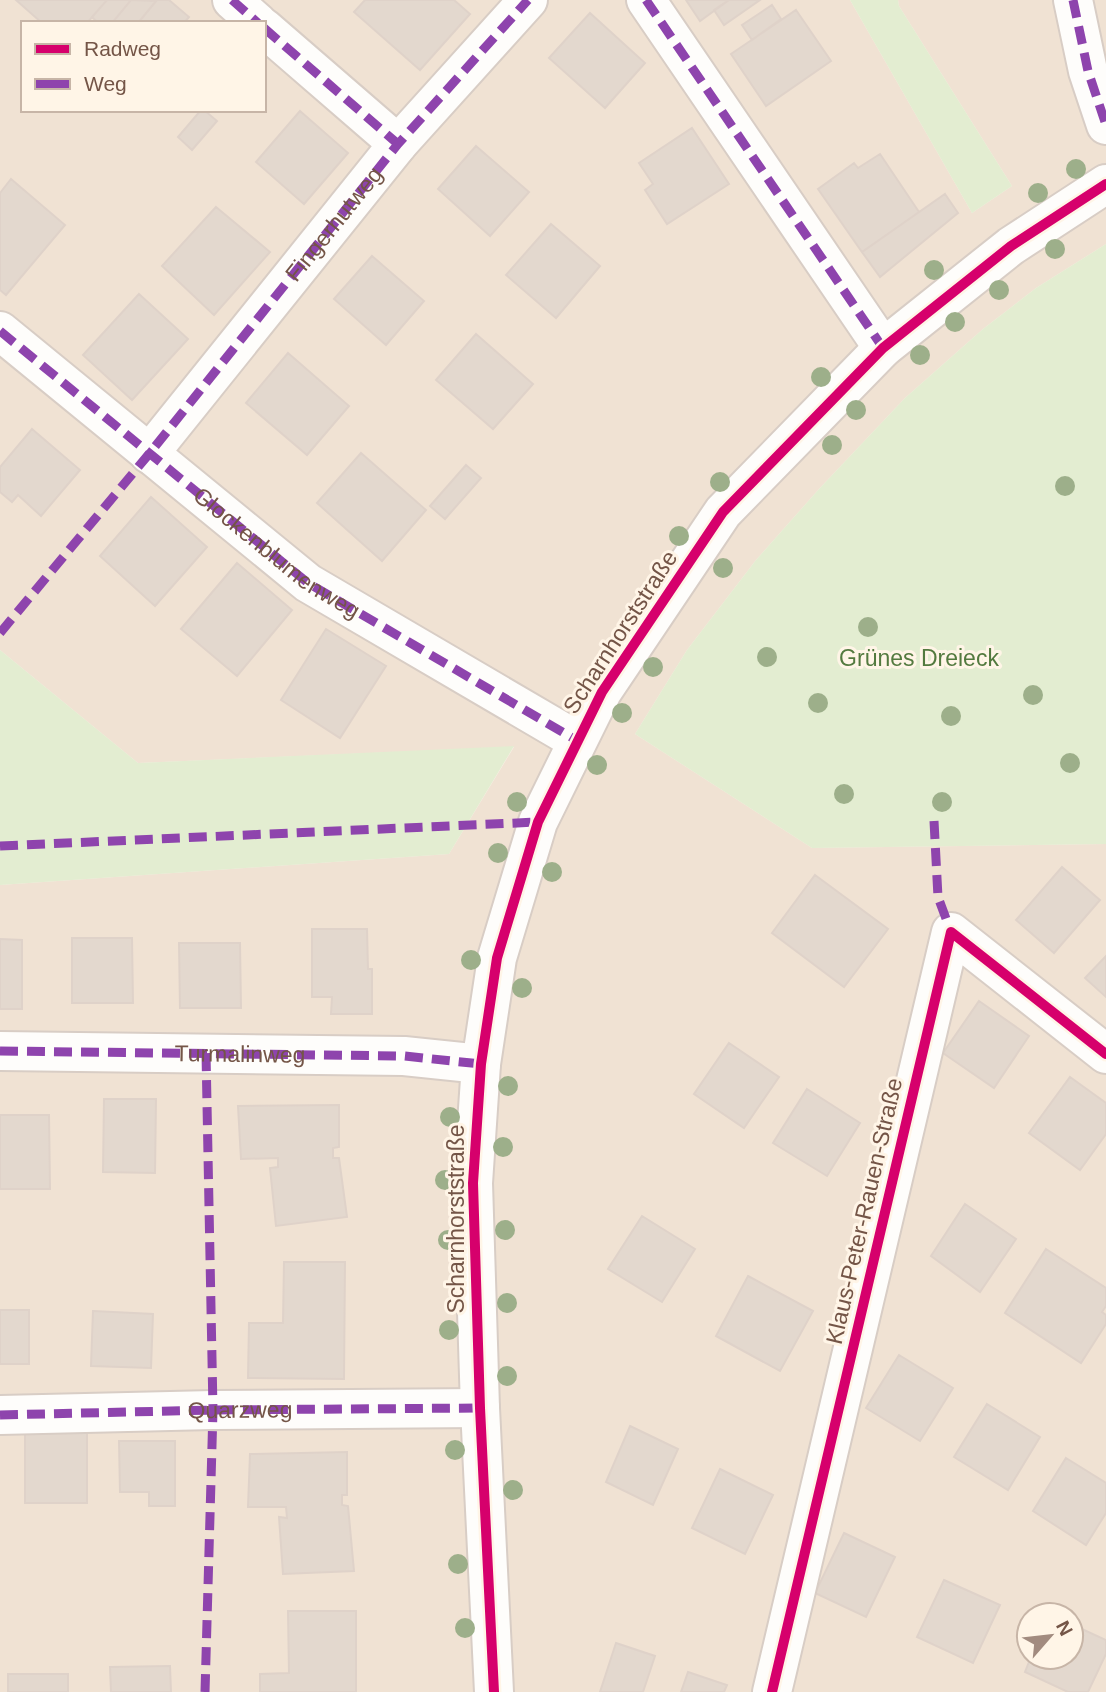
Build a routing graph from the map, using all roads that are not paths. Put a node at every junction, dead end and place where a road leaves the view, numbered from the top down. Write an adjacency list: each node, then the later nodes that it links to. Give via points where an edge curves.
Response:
1 (232, 0): 5 (street)
2 (528, 0): 8 (street, Fingerhutweg)
3 (646, 0): 11 (street)
4 (1073, 0): 7 (street, via 1088,71)
5 (256, 21)
6 (266, 30): 8 (street)
7 (1106, 125)
8 (398, 144): 12 (street, Fingerhutweg)
9 (1106, 184): 11 (street, Scharnhorststraße, via 1011,246)
10 (0, 331): 12 (street, Glockenblumenweg)
11 (884, 348): 13 (street, Scharnhorststraße, via 723,512 601,692)
12 (149, 454): 13 (street, Glockenblumenweg, via 308,583)
13 (576, 740): 16 (street, Scharnhorststraße, via 538,822 500,946)
14 (0, 1051): 16 (street, Turmalinweg, via 404,1056)
15 (1106, 1054): 20 (street, Klaus-Peter-Rauen-Straße, via 951,932)
16 (481, 1064): 17 (street, Scharnhorststraße, via 473,1183)
17 (480, 1408): 18 (street, Quarzweg); 19 (street, Scharnhorststraße)
18 (0, 1415)
19 (494, 1692)
20 (772, 1692)

